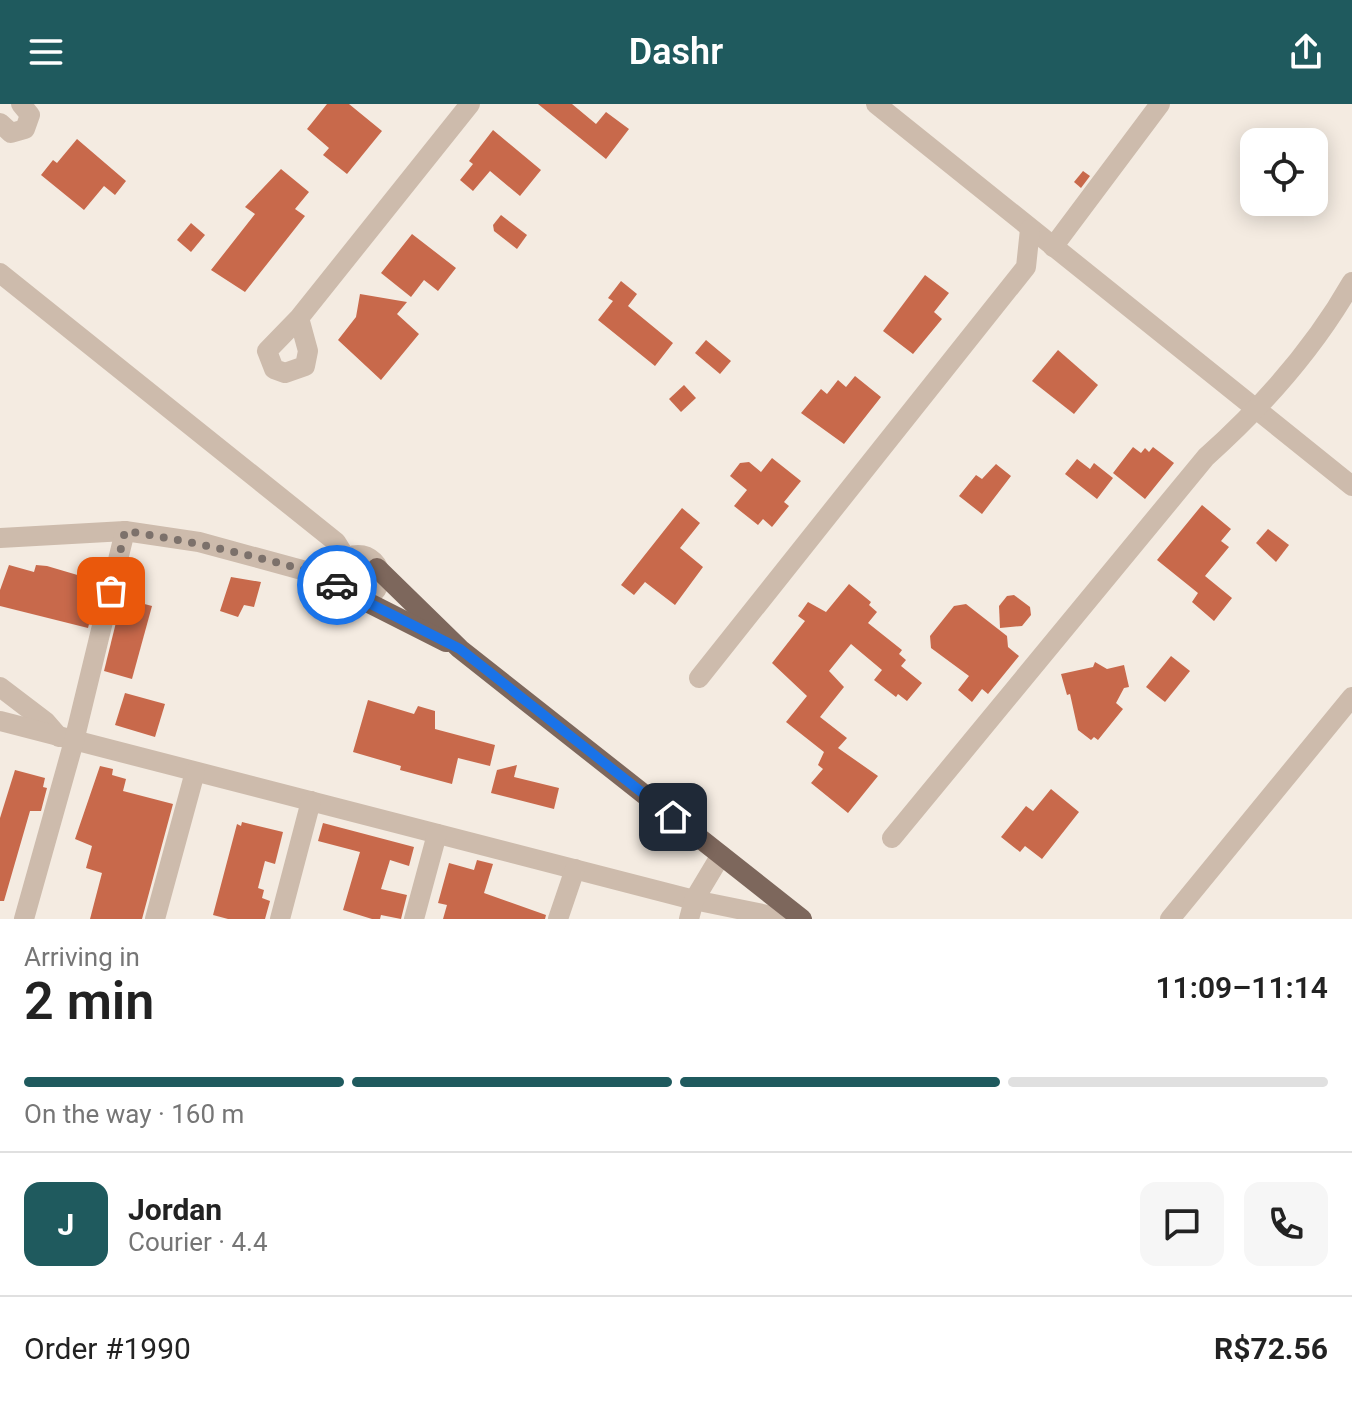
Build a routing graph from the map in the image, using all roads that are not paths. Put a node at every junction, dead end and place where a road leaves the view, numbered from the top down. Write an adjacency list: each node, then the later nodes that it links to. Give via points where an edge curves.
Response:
1 (10, 104): 6 (street)
2 (21, 104): 7 (street, via 30,115 25,129 11,133)
3 (470, 104): 13 (street)
4 (876, 104): 8 (street)
5 (1160, 104): 9 (street)
6 (0, 116)
7 (0, 123)
8 (1030, 229): 9 (street); 10 (street)
9 (1060, 253): 10 (street); 14 (street)
10 (1026, 267): 23 (street)
11 (0, 273): 18 (street, via 336,542)
12 (1352, 282): 14 (street, via 1323,329)
13 (299, 318)
14 (1257, 411): 15 (street); 31 (street, via 1206,457)
15 (1352, 486)
16 (125, 531): 17 (street); 20 (street, via 199,542); 27 (street)
17 (0, 538)
18 (346, 558): 19 (street, via 360,555); 20 (street)
19 (377, 568): 21 (street, via 376,589); 22 (main road)
20 (335, 579): 21 (street, via 344,594)
21 (361, 599): 22 (main road)
22 (460, 649): 32 (main road)
23 (699, 678)
24 (0, 687): 27 (street)
25 (1352, 697): 42 (street)
26 (0, 721): 27 (street)
27 (66, 739): 28 (street); 35 (street)
28 (195, 772): 29 (street); 36 (street)
29 (311, 801): 30 (street); 37 (street)
30 (437, 834): 33 (street); 38 (street)
31 (892, 838)
32 (721, 855): 34 (street); 41 (main road)
33 (575, 869): 34 (street); 39 (street)
34 (692, 909): 40 (street)
35 (24, 919)
36 (155, 919)
37 (280, 919)
38 (414, 919)
39 (558, 919)
40 (787, 919)
41 (802, 919)
42 (1170, 919)

